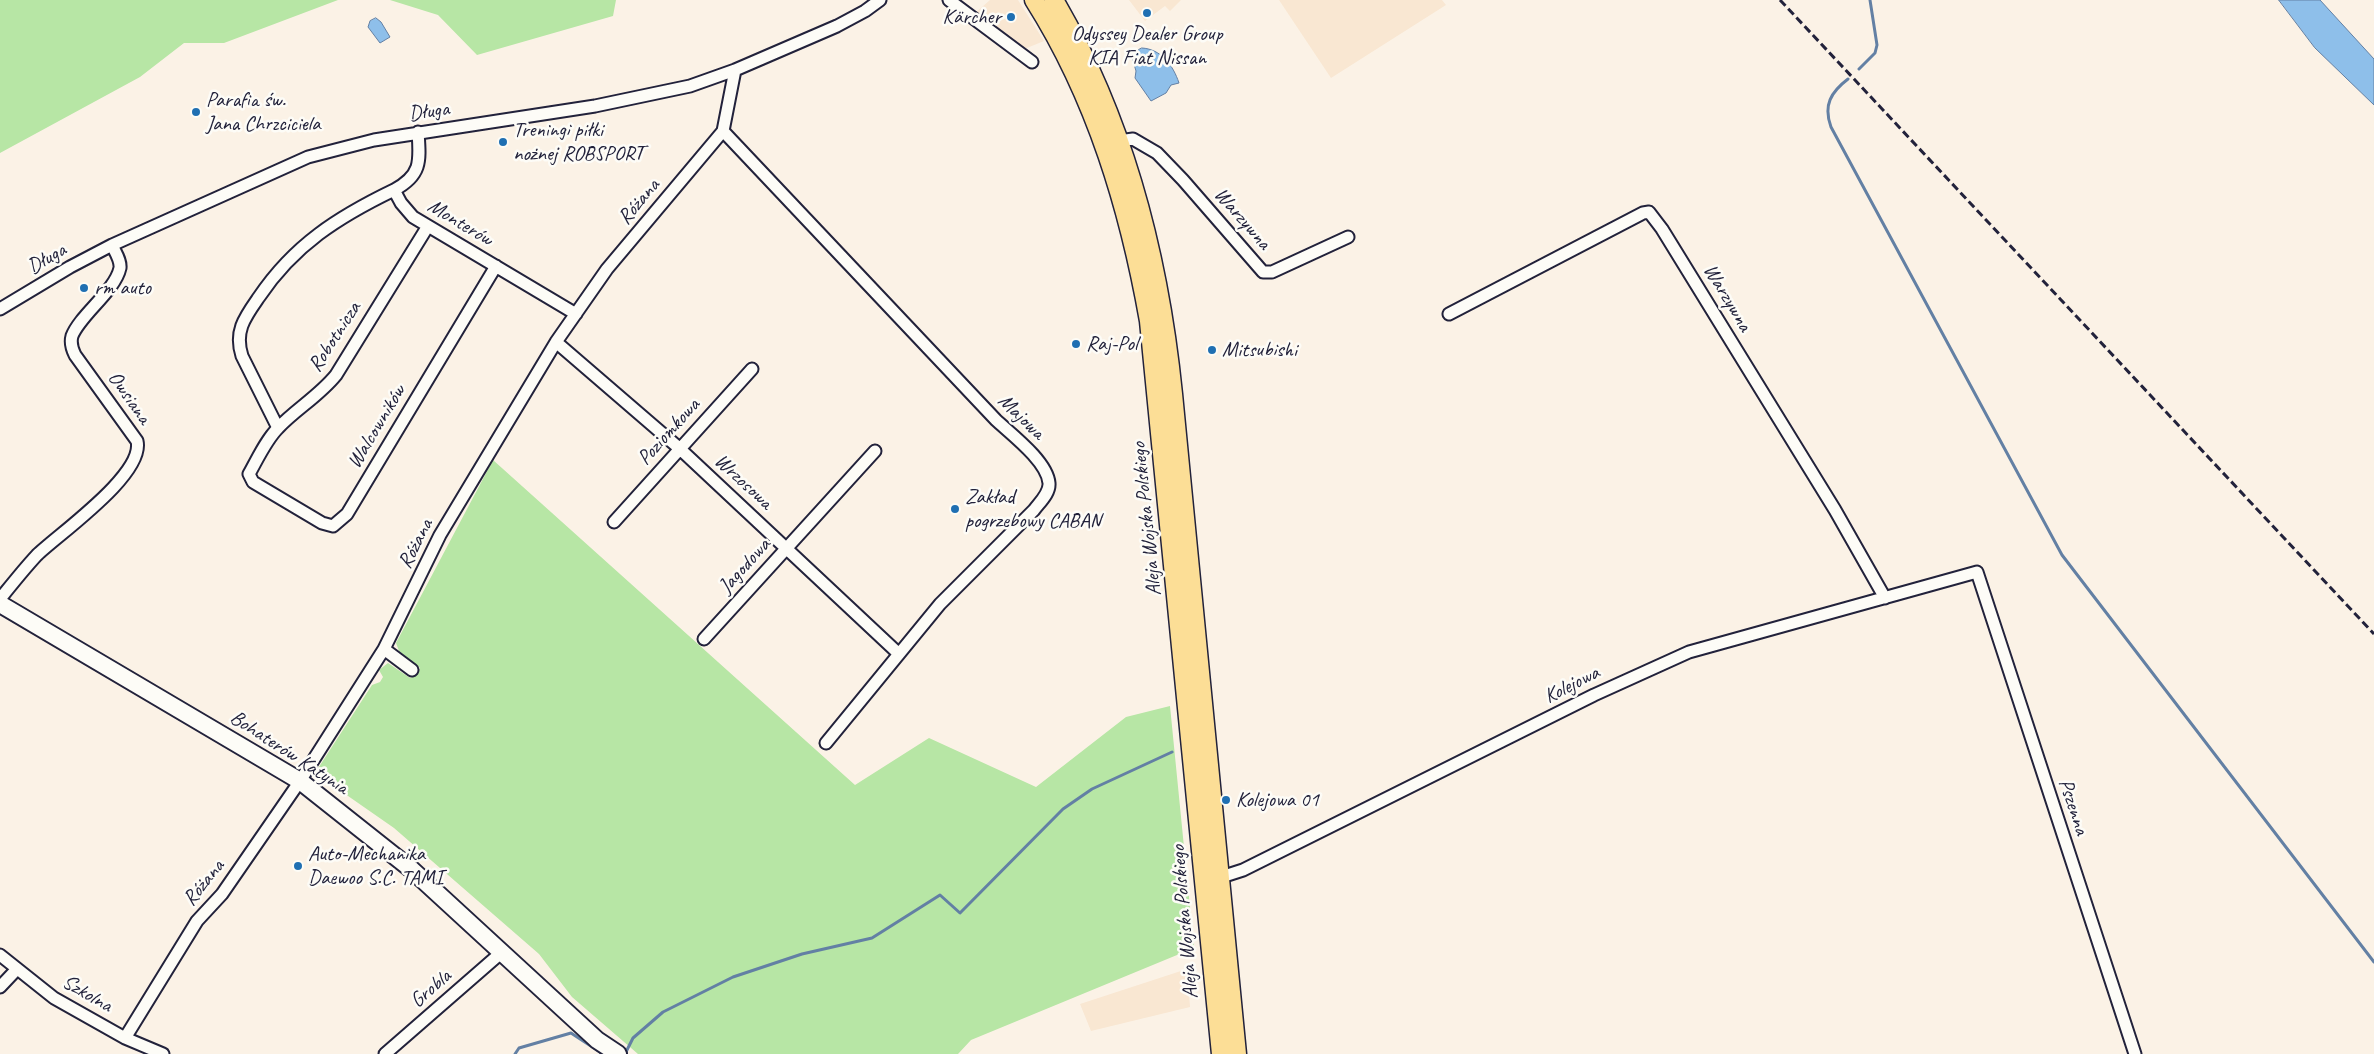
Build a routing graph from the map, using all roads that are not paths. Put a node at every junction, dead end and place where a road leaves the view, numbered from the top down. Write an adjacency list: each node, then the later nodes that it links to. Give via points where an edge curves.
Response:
1 (880, 0): 6 (street, Długa, via 837,26)
2 (949, 0): 5 (street)
3 (1034, 0): 36 (main road, Aleja Wojska Polskiego, via 1070,64 1097,126 1120,192 1139,264 1155,366)
4 (1054, 0): 9 (main road, Aleja Wojska Polskiego, via 1085,56)
5 (1032, 62)
6 (735, 70): 7 (street, Różana); 8 (street, Długa, via 641,98)
7 (723, 131): 16 (street, Różana, via 607,269); 32 (street, Majowa, via 996,420 1038,459 1049,483 1046,495 1034,510 940,604)
8 (418, 132): 10 (street, Monterów, via 420,155 417,169 412,177); 13 (street, Długa, via 366,141 308,157)
9 (1120, 140): 12 (street, Warzywna, via 1133,139 1156,153 1262,272 1272,272); 36 (main road, Aleja Wojska Polskiego, via 1146,226 1168,343)
10 (394, 190): 11 (street, Monterów, via 406,211); 20 (street, via 344,217 302,246 272,278 240,326 238,344 242,356)
11 (428, 226): 14 (street, Monterów); 20 (street, Robotnicza, via 336,375)
12 (1348, 237)
13 (112, 246): 15 (street, Długa); 28 (street, Owsiana, via 120,267 72,335 71,345 137,441 137,456 99,502 37,556)
14 (496, 266): 16 (street, Monterów); 23 (street, Walcowników, via 340,521 333,526 322,523)
15 (0, 309)
16 (576, 314): 18 (street, Różana)
17 (1449, 314): 27 (street, Warzywna, via 1649,212 1835,510)
18 (556, 342): 21 (street, Wrzosowa); 31 (street, Różana, via 440,535)
19 (752, 368): 21 (street, Poziomkowa)
20 (278, 428): 23 (street, Robotnicza, via 249,474)
21 (680, 448): 24 (street, Poziomkowa); 25 (street, Wrzosowa)
22 (875, 451): 25 (street, Jagodowa)
23 (253, 482)
24 (614, 522)
25 (786, 548): 30 (street, Jagodowa); 32 (street, Wrzosowa)
26 (1977, 572): 27 (street, Kolejowa); 47 (street, Pszenna)
27 (1885, 598): 36 (street, Kolejowa, via 1738,637 1672,659 1243,870)
28 (0, 599)
29 (0, 604): 35 (street, Bohaterów Katynia)
30 (704, 640)
31 (384, 649): 33 (street); 35 (street, Różana)
32 (899, 654): 34 (street, Majowa)
33 (412, 670)
34 (826, 743)
35 (300, 781): 37 (street, Bohaterów Katynia, via 411,869); 41 (street, Różana, via 222,894 197,921)
36 (1212, 880): 45 (main road, Aleja Wojska Polskiego); 46 (main road, Aleja Wojska Polskiego)
37 (502, 952): 43 (street, Grobla); 44 (street, Bohaterów Katynia, via 598,1040)
38 (0, 955): 39 (street, Szkolna)
39 (17, 969): 40 (street); 41 (street, Szkolna, via 54,998)
40 (0, 987)
41 (125, 1038): 42 (street, Szkolna)
42 (163, 1054)
43 (385, 1054)
44 (618, 1054)
45 (1221, 1054)
46 (1237, 1054)
47 (2135, 1054)

